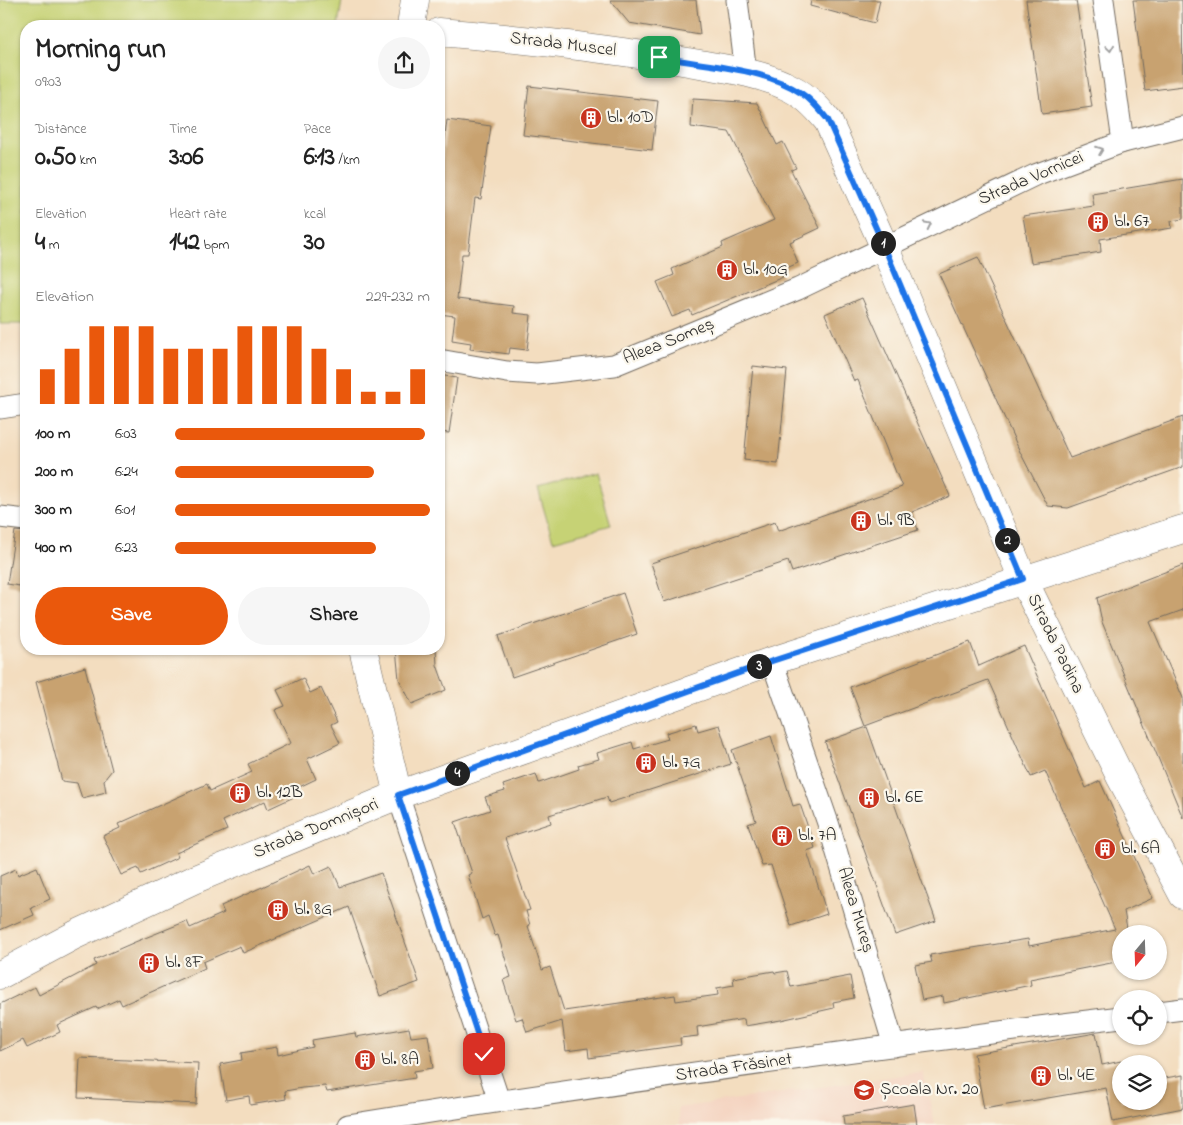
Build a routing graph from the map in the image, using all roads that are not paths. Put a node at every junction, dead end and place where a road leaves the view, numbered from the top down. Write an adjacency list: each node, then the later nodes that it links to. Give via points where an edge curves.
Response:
1 (415, 0): 4 (street)
2 (737, 0): 6 (street)
3 (1103, 0): 8 (street, one-way to 8)
4 (412, 20)
5 (445, 33): 6 (street, Strada Muscel, via 629,53)
6 (746, 73): 9 (street, Strada Muscel, via 784,84 817,106 828,120)
7 (1183, 127): 8 (street, Strada Vornicei)
8 (1123, 142): 9 (street, Strada Vornicei, one-way to 8, via 1035,175)
9 (884, 246): 10 (street, Aleea Someș, via 798,289 614,365 537,374); 16 (street, Strada Padina)
10 (445, 361)
11 (20, 405): 12 (street)
12 (0, 408)
13 (0, 516): 14 (street)
14 (20, 519)
15 (1183, 530): 16 (street, Strada Domnișori)
16 (1023, 579): 18 (street, Strada Domnișori); 20 (street, Strada Padina)
17 (364, 655): 19 (street)
18 (772, 661): 19 (street, Strada Domnișori); 25 (street, Aleea Mureș, via 830,826)
19 (398, 795): 21 (street, Strada Domnișori, via 193,880); 26 (street)
20 (1183, 895)
21 (0, 974)
22 (1183, 1009): 23 (street)
23 (1167, 1011)
24 (1112, 1018): 25 (street, Strada Frăsinet)
25 (894, 1046): 26 (street, Strada Frăsinet)
26 (499, 1101): 27 (street, Strada Frăsinet)
27 (348, 1125)

